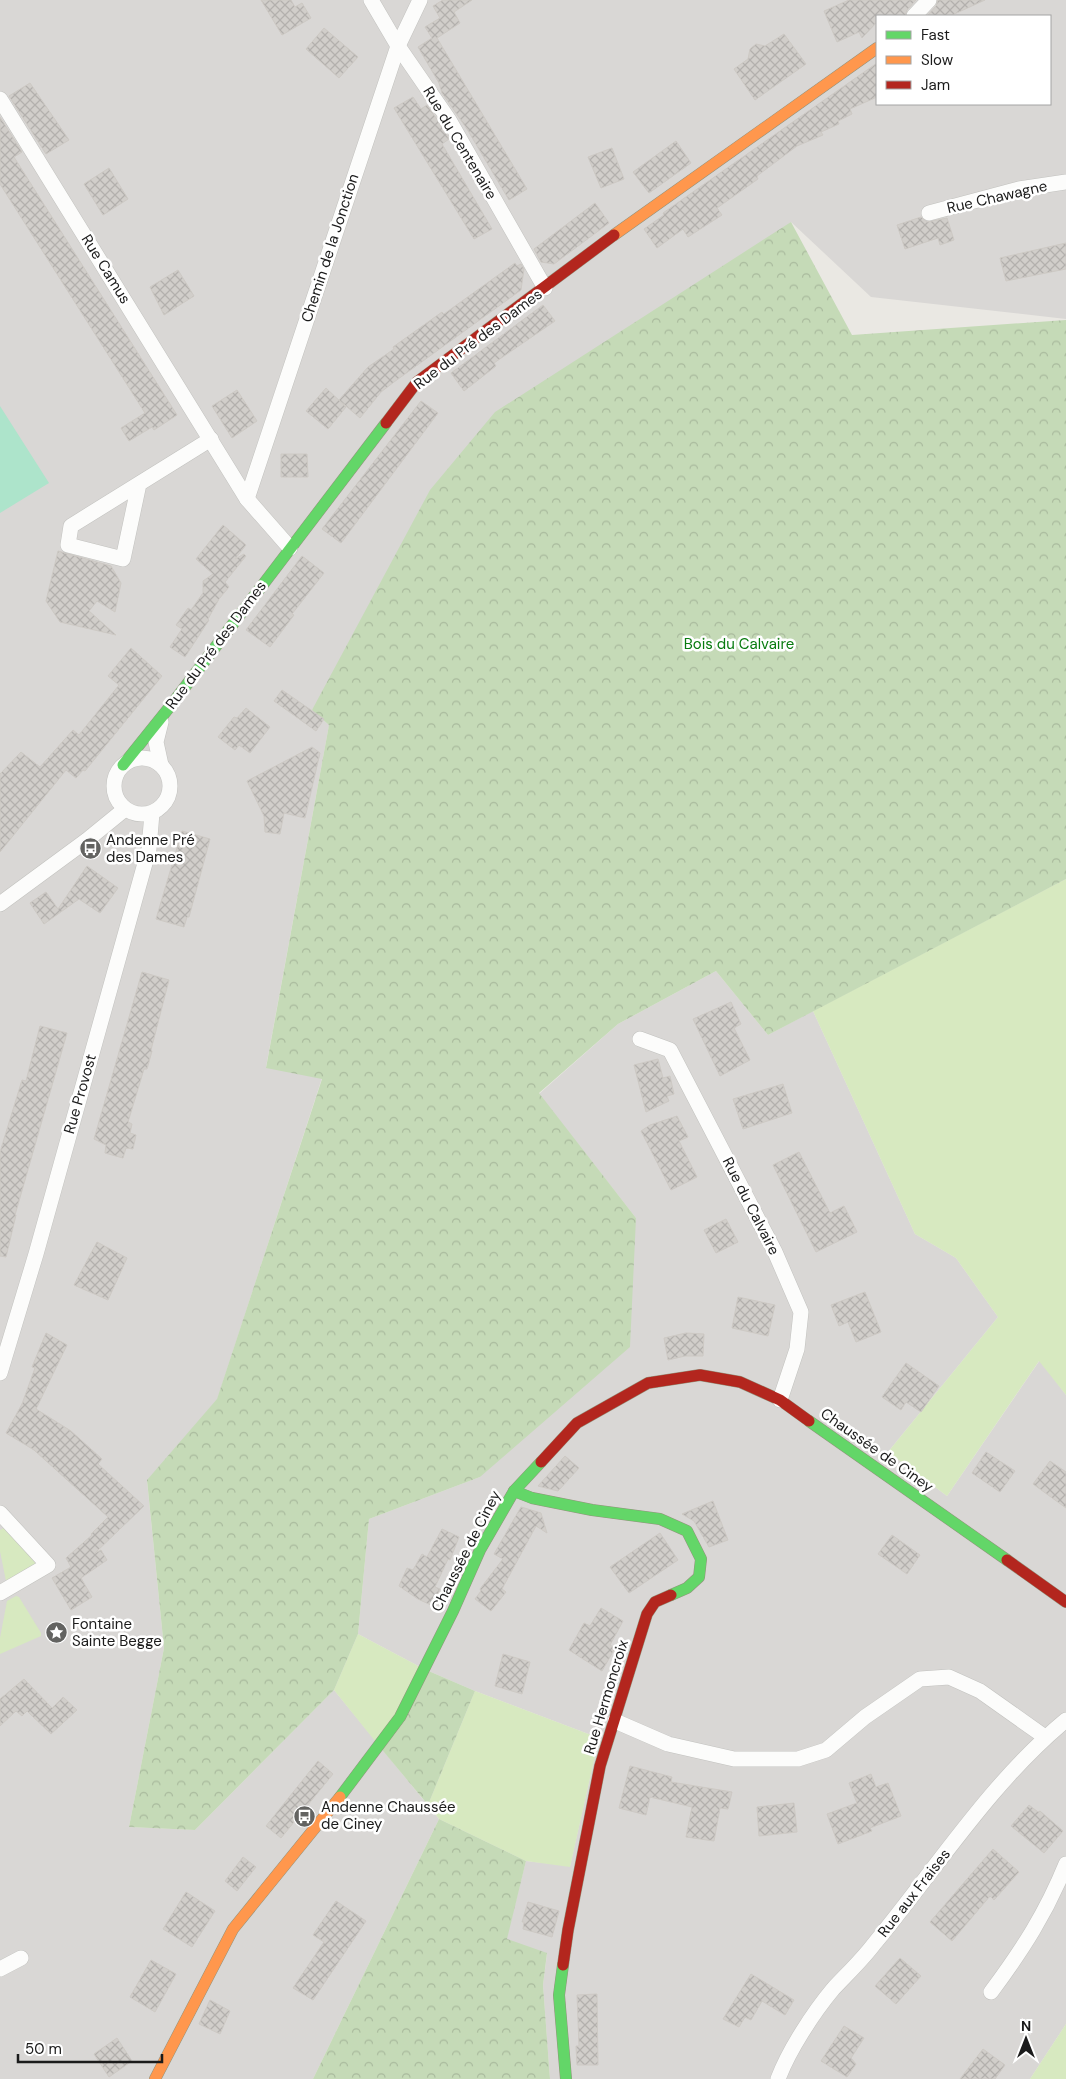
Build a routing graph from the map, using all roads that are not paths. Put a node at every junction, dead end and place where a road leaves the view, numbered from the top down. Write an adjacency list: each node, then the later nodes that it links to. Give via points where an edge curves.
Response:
1 (371, 0): 5 (street, Rue du Centenaire)
2 (420, 0): 5 (street, Chemin de la Jonction)
3 (929, 0): 4 (street)
4 (915, 15)
5 (398, 46): 10 (street, Rue du Centenaire, via 449,120); 13 (street, Chemin de la Jonction)
6 (876, 49): 10 (street, Rue du Pré des Dames, via 642,213)
7 (0, 99): 11 (street, Rue Camus)
8 (1066, 182): 9 (street, Rue Chawagne, via 1019,189)
9 (929, 213)
10 (545, 288): 14 (street, Rue du Pré des Dames, via 417,382)
11 (211, 439): 12 (street); 13 (street, Rue Camus)
12 (139, 484): 12 (street, via 71,526 68,545 122,559)
13 (247, 499): 14 (street, Rue Camus)
14 (290, 548): 15 (street, Rue du Pré des Dames)
15 (162, 717): 16 (street, Rue du Pré des Dames); 17 (street, Rue du Pré des Dames, via 156,742)
16 (123, 765): 17 (street, via 142,758 152,759); 18 (street, via 117,772 114,792)
17 (161, 765): 19 (street, via 167,772 170,792 166,802)
18 (125, 809): 19 (street, via 133,814); 20 (street)
19 (152, 813): 22 (street, Rue Provost, via 147,858)
20 (0, 904)
21 (640, 1039): 23 (street, Rue du Calvaire, via 670,1050 775,1252 801,1312 797,1349)
22 (0, 1373)
23 (780, 1400): 24 (street, Chaussée de Ciney, via 740,1382 700,1376 648,1382 577,1423); 27 (street, Chaussée de Ciney)
24 (514, 1491): 29 (street, Rue Hermoncroix, via 558,1503 660,1519 687,1530 701,1559 699,1577 687,1588 655,1602 647,1614); 35 (street, Chaussée de Ciney, via 480,1550 400,1717 233,1929)
25 (0, 1513): 26 (street, via 48,1565)
26 (0, 1593)
27 (1066, 1602)
28 (1066, 1720): 30 (street, Rue aux Fraises)
29 (615, 1721): 30 (street, via 668,1744 734,1759 798,1759 826,1750 865,1717 920,1679 949,1677 980,1691); 36 (street, Rue Hermoncroix, via 598,1776 559,1994)
30 (1045, 1737): 37 (street, Rue aux Fraises, via 1005,1780 874,1945 832,1990 805,2029)
31 (1066, 1864): 34 (street, via 1047,1909)
32 (21, 1958): 33 (street)
33 (0, 1969)
34 (991, 1992)
35 (155, 2079)
36 (566, 2079)
37 (778, 2079)

